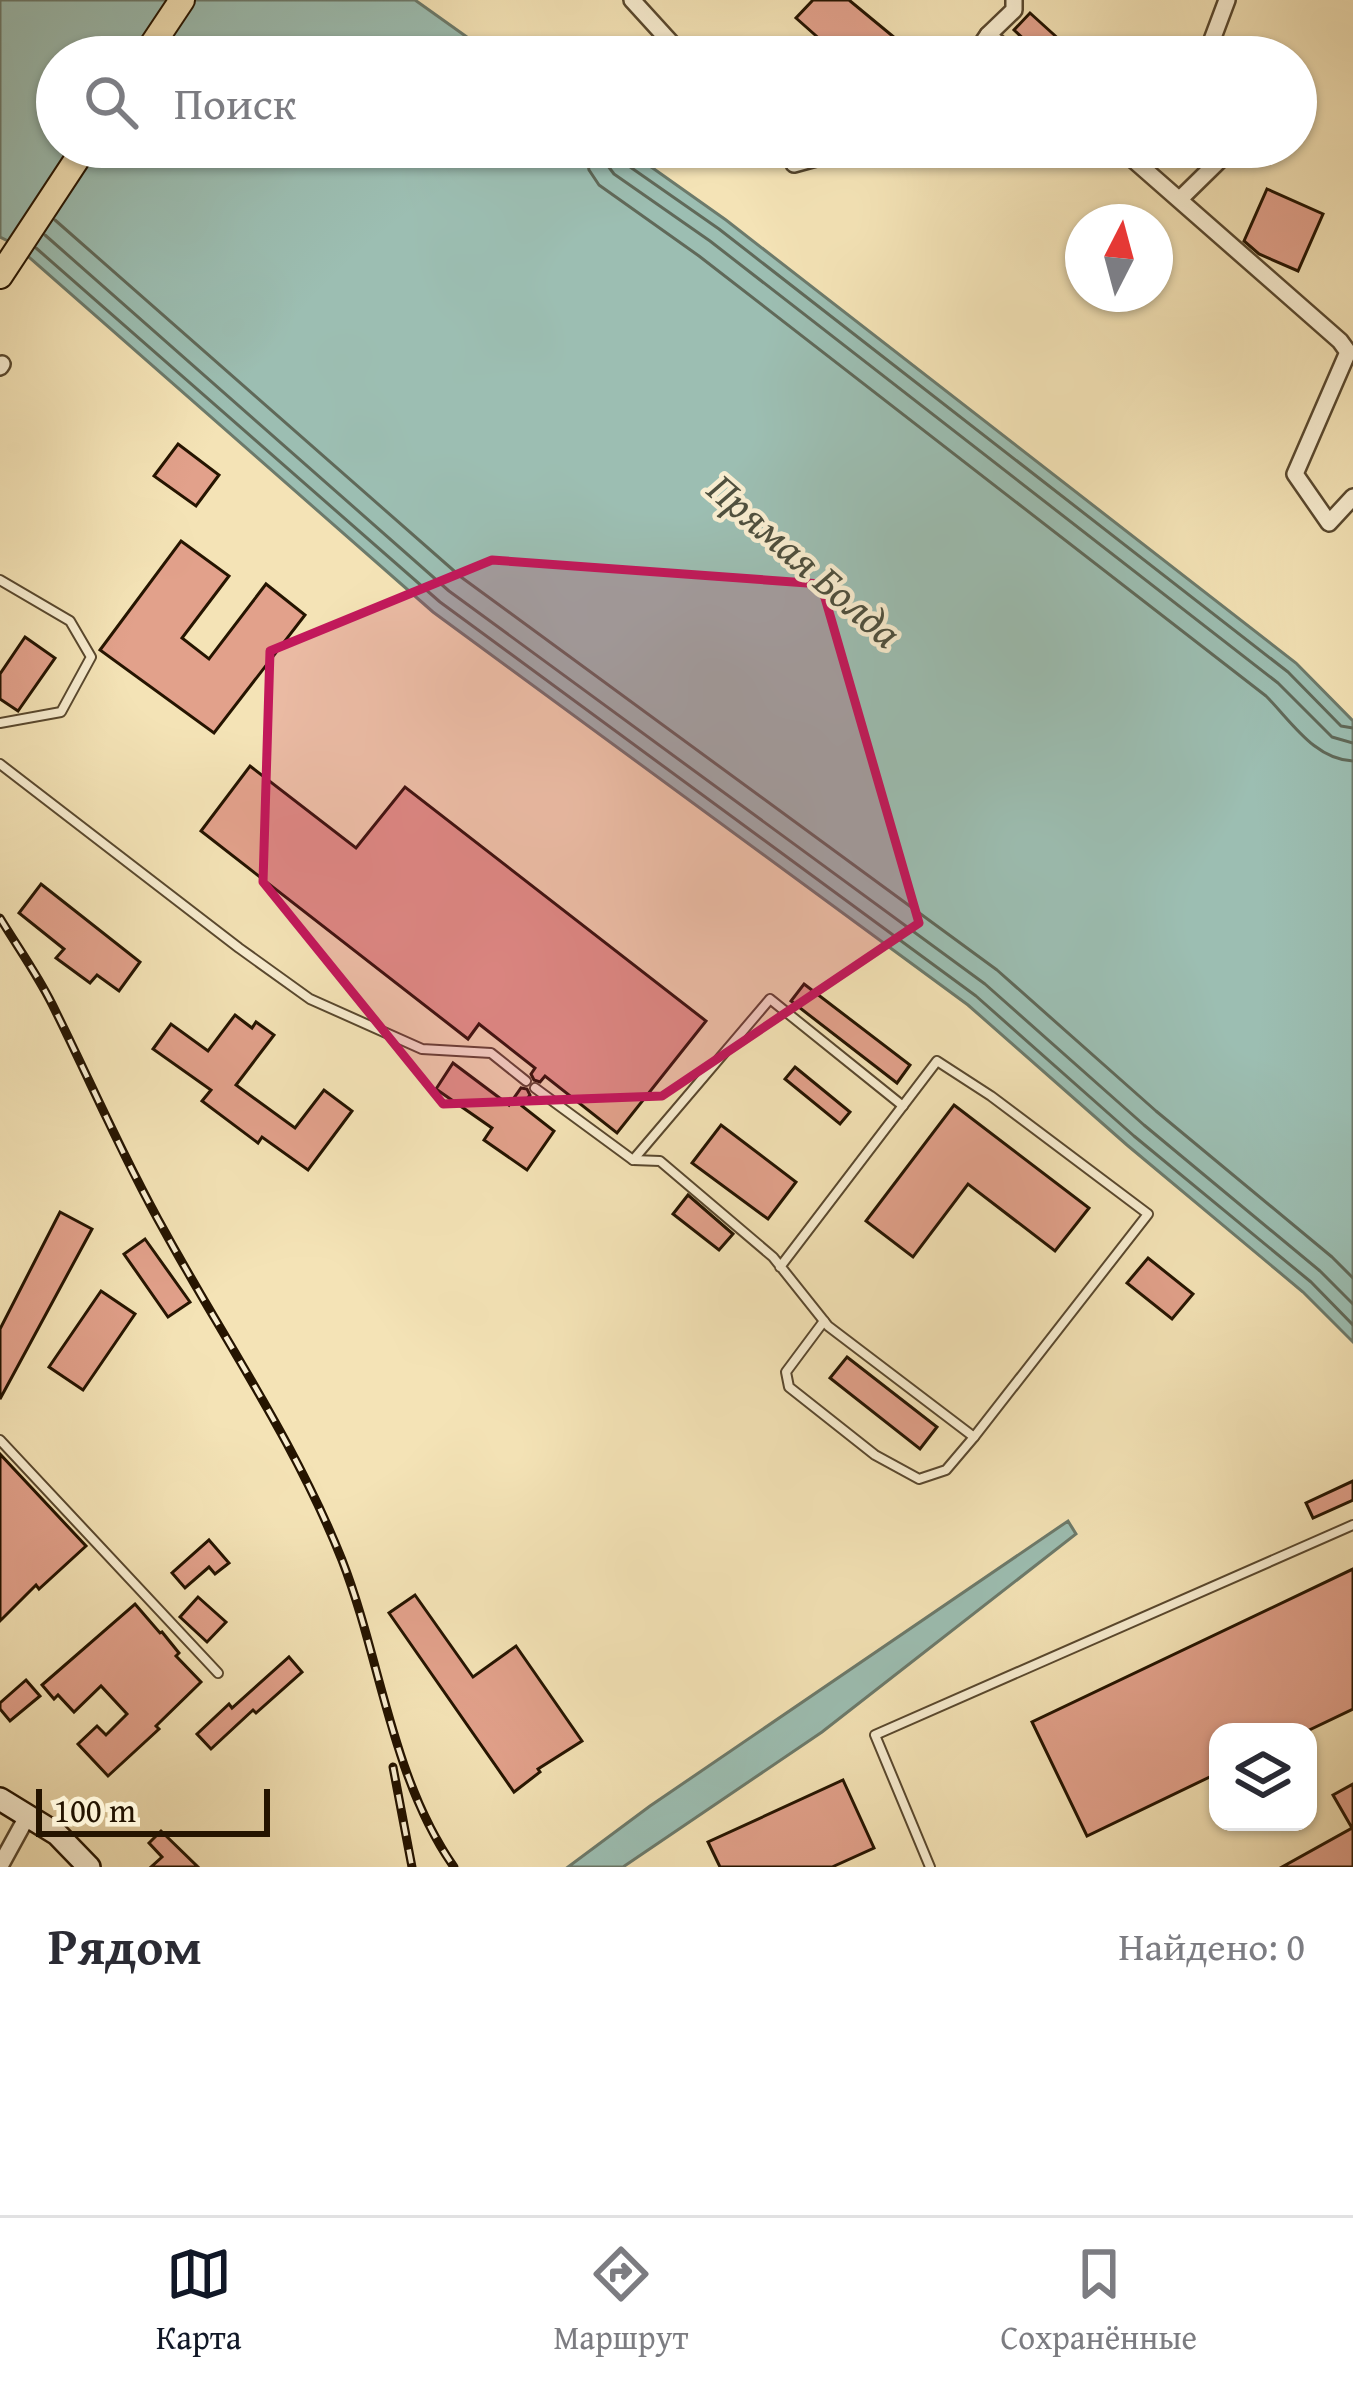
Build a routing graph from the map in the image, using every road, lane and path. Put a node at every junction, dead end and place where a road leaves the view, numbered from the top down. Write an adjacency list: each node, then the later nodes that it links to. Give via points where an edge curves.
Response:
1 (182, 0): 6 (main road)
2 (632, 0): 7 (street)
3 (1014, 0): 5 (street)
4 (1226, 0): 8 (street)
5 (988, 35)
6 (158, 36)
7 (665, 36)
8 (1213, 36)
9 (71, 168): 13 (main road)
10 (1144, 168): 12 (street)
11 (1212, 168): 12 (street)
12 (1180, 199): 14 (street, via 1348,352 1295,474 1329,523)
13 (0, 277)
14 (1353, 497)
15 (0, 580): 16 (lane, via 70,620 91,657 61,712)
16 (0, 723)
17 (0, 764): 18 (lane, via 310,999 422,1049 491,1053)
18 (526, 1081)
19 (535, 1088): 21 (lane)
20 (903, 1106): 21 (lane, via 770,999); 22 (lane); 24 (lane, via 937,1061 1148,1214)
21 (633, 1160): 22 (lane, via 660,1161)
22 (781, 1267): 23 (lane)
23 (824, 1321): 24 (lane); 24 (lane, via 786,1372 789,1387 875,1455 919,1480 946,1470)
24 (974, 1437)
25 (0, 1440): 27 (lane)
26 (1353, 1525): 32 (lane, via 875,1735)
27 (218, 1673)
28 (0, 1799): 29 (main road)
29 (28, 1815): 30 (main road); 31 (street)
30 (86, 1863)
31 (0, 1866)
32 (930, 1867)

